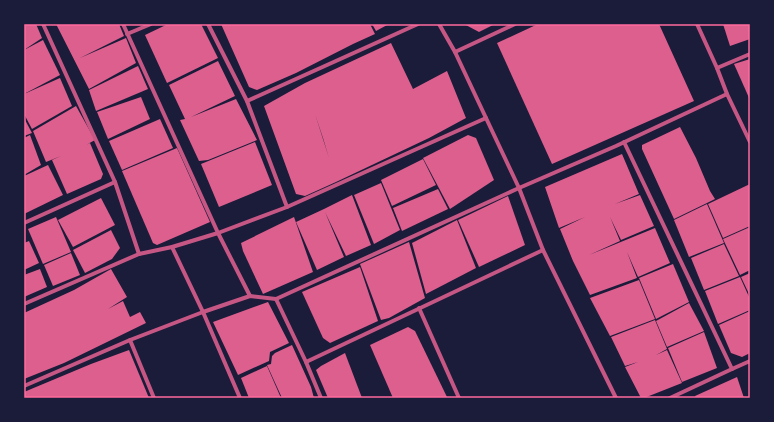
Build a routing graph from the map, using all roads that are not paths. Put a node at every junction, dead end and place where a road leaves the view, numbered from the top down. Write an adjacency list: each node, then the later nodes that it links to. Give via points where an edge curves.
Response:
1 (43, 24): 18 (street)
2 (123, 24): 9 (street)
3 (151, 24): 9 (street)
4 (208, 24): 14 (street)
5 (418, 24): 14 (street)
6 (438, 24): 10 (street)
7 (514, 24): 10 (street)
8 (697, 24): 12 (street)
9 (127, 34): 22 (street)
10 (455, 52): 15 (street)
11 (750, 54): 12 (street)
12 (717, 68): 13 (street)
13 (727, 94): 16 (street); 17 (street)
14 (247, 101): 20 (street)
15 (486, 118): 19 (street); 20 (street)
16 (624, 142): 19 (street); 34 (street)
17 (750, 142)
18 (115, 182): 21 (street); 25 (street)
19 (519, 188): 24 (street); 27 (street)
20 (287, 206): 22 (street)
21 (24, 223)
22 (218, 233): 23 (street); 26 (street)
23 (172, 247): 25 (street); 30 (street)
24 (543, 250): 29 (street); 40 (street)
25 (139, 254): 28 (street)
26 (250, 296): 27 (street); 30 (street)
27 (276, 299): 33 (street)
28 (24, 304)
29 (419, 308): 33 (street); 39 (street)
30 (203, 312): 31 (street); 37 (street)
31 (130, 340): 35 (street); 36 (street)
32 (750, 361): 34 (street)
33 (306, 362): 38 (street)
34 (732, 369): 41 (street)
35 (24, 386)
36 (154, 398)
37 (240, 398)
38 (321, 398)
39 (459, 398)
40 (616, 398)
41 (670, 398)

